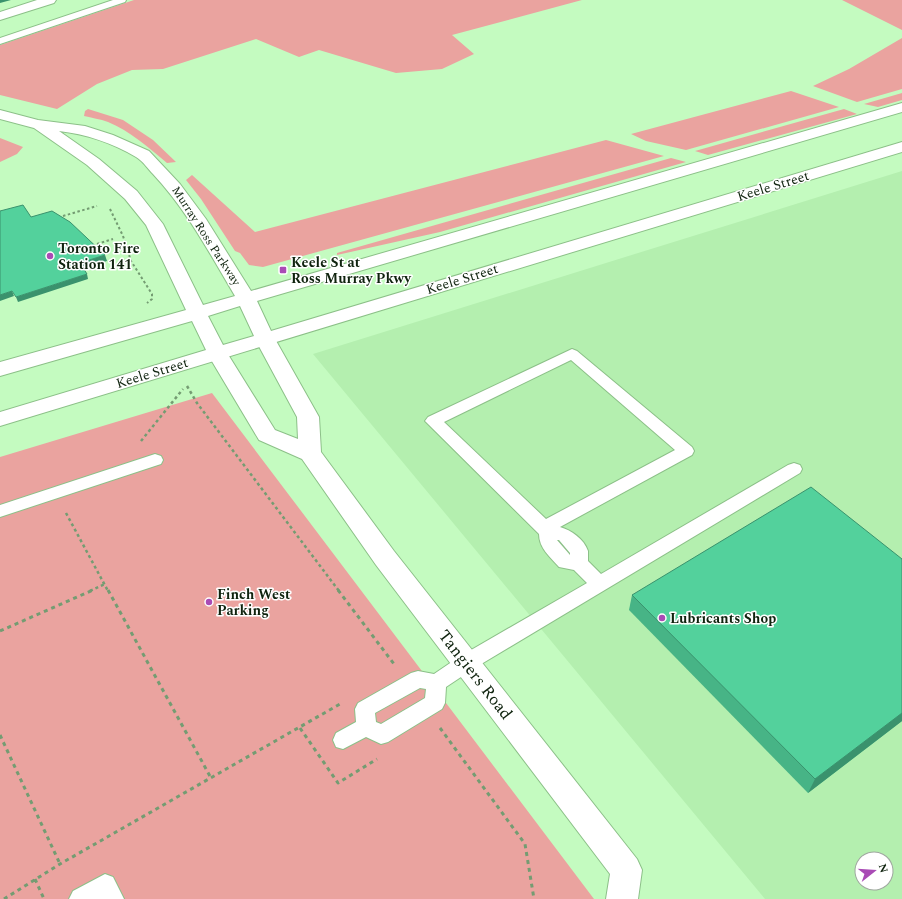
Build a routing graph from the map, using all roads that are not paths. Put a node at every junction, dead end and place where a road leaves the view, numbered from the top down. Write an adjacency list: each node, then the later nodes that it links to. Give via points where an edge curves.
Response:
1 (50, 0): 3 (main road)
2 (122, 0): 4 (lane)
3 (0, 16)
4 (0, 41)
5 (902, 107): 9 (main road)
6 (0, 114): 7 (main road, Murray Ross Parkway)
7 (38, 124): 9 (main road, Murray Ross Parkway, via 80,129 143,154 174,187 200,223); 10 (main road, Murray Ross Parkway, via 94,162 131,195 154,224)
8 (902, 148): 11 (main road, Keele Street)
9 (246, 299): 10 (main road); 11 (main road, Murray Ross Parkway)
10 (198, 313): 12 (main road, Murray Ross Parkway); 13 (main road)
11 (265, 339): 12 (main road, Keele Street); 15 (main road, via 308,417)
12 (217, 353): 14 (main road, Keele Street); 15 (main road, via 267,435)
13 (0, 369)
14 (0, 419)
15 (310, 454): 21 (main road, Tangiers Road, via 385,558)
16 (155, 460): 18 (lane)
17 (794, 469): 20 (lane)
18 (0, 511)
19 (546, 529): 19 (lane, via 433,421 572,354 686,451); 20 (lane, via 565,535 579,551 579,563)
20 (599, 584): 21 (lane)
21 (466, 662): 22 (lane); 27 (main road, Tangiers Road, via 626,870)
22 (436, 683): 23 (lane, via 418,679 365,709); 23 (lane, via 435,702 381,735)
23 (366, 727): 24 (lane)
24 (343, 740)
25 (81, 899): 26 (lane, via 105,885)
26 (112, 899)
27 (622, 899)

